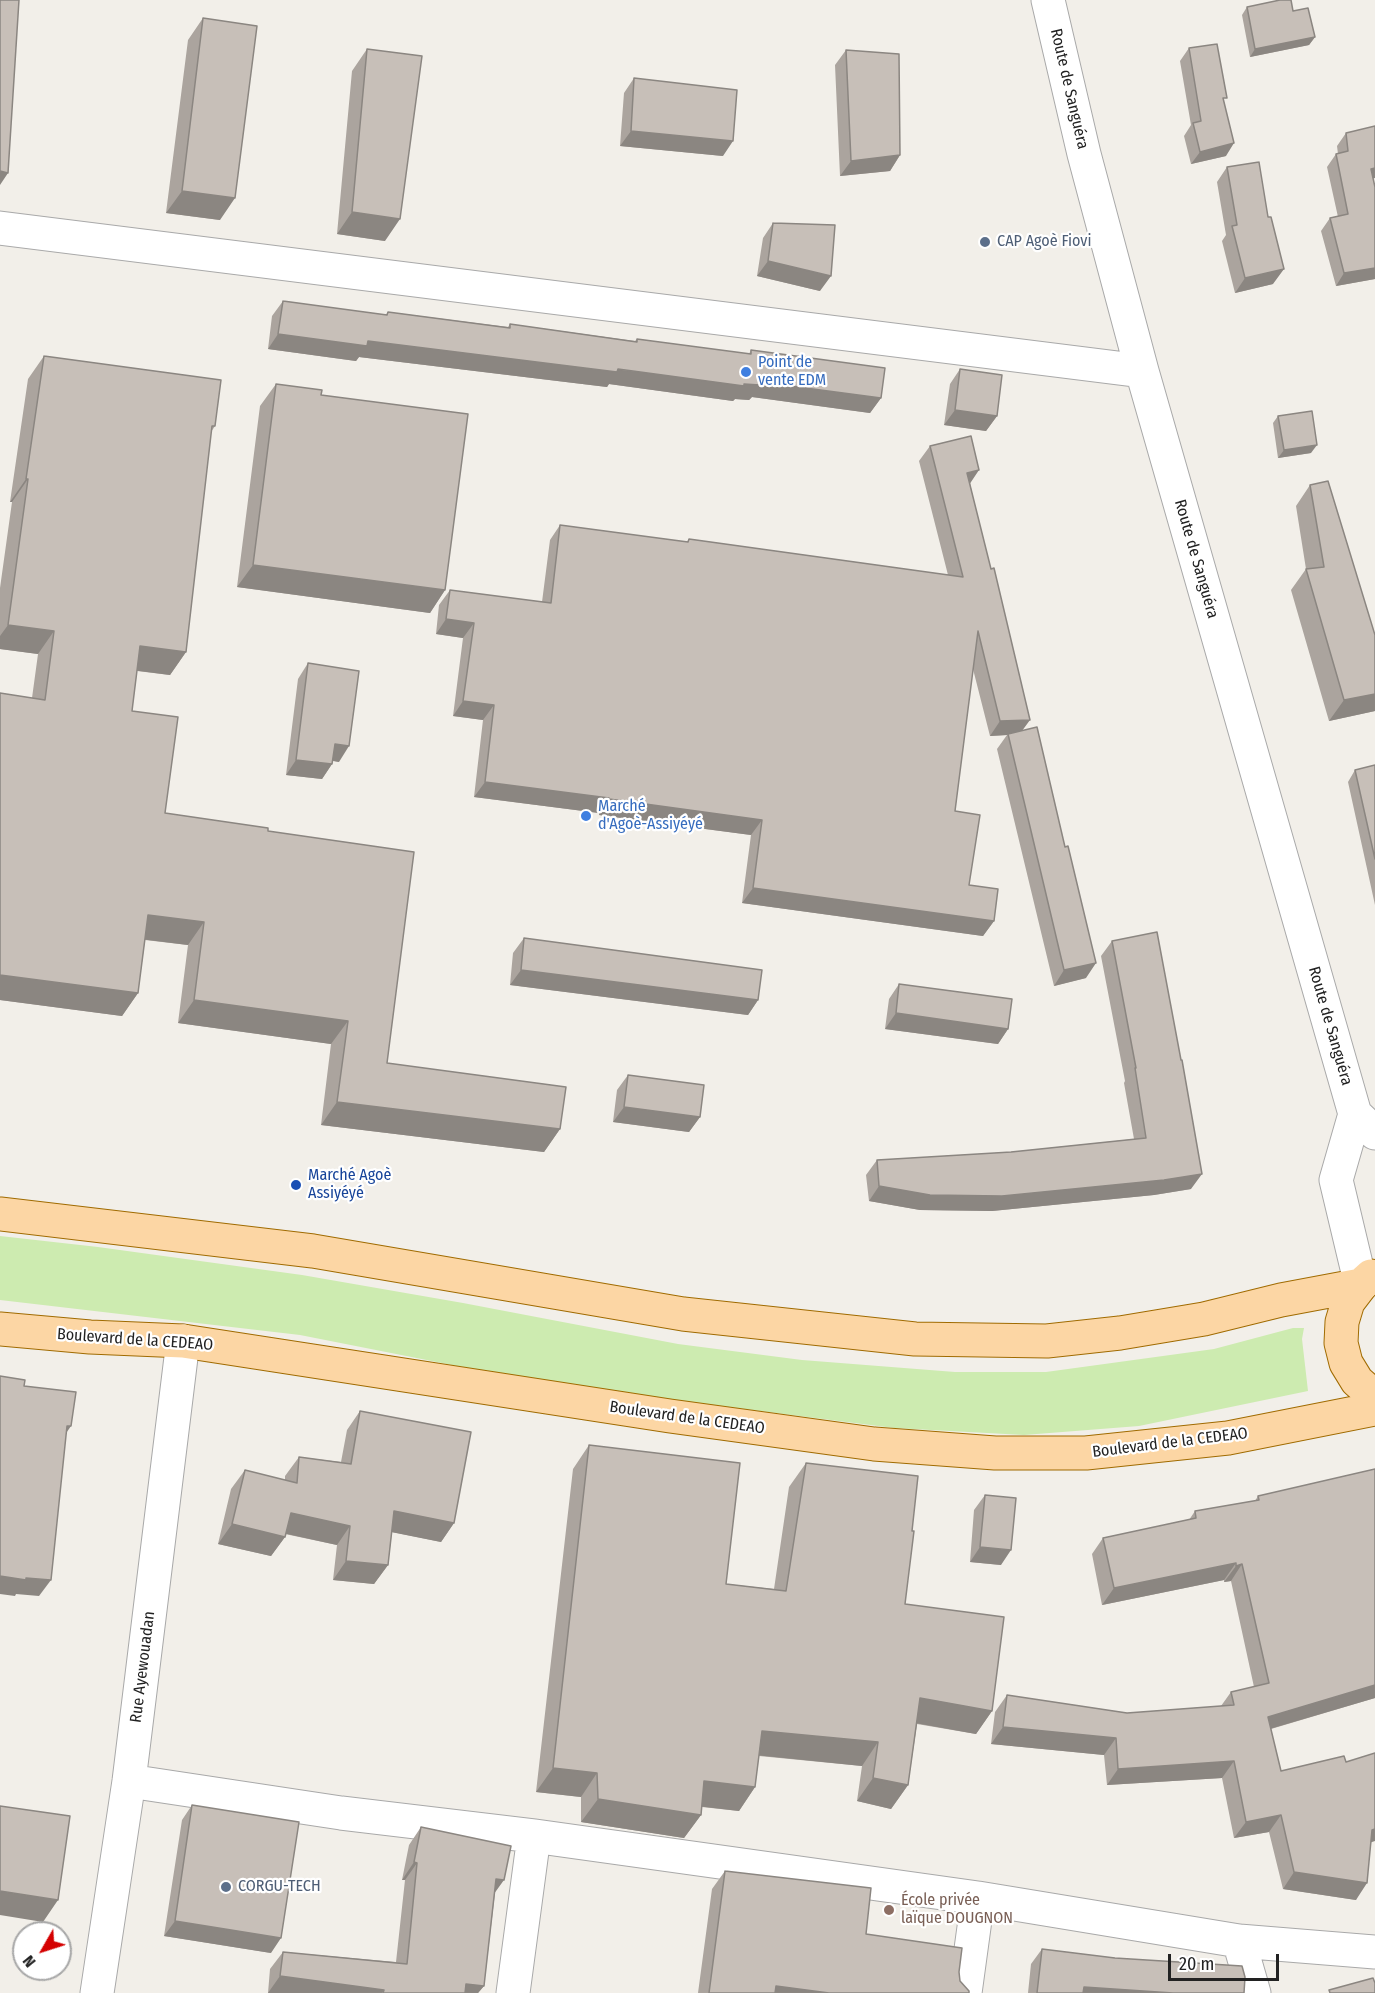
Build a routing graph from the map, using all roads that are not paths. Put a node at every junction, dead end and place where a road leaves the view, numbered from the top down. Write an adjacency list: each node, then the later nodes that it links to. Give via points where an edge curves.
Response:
1 (1048, 0): 3 (street, Route de Sanguéra)
2 (0, 228): 3 (street)
3 (1142, 371): 4 (street, Route de Sanguéra)
4 (1365, 1124): 6 (street, Route de Sanguéra, via 1336,1180)
5 (0, 1214): 6 (main road, via 313,1251 683,1314 915,1339 1047,1341 1120,1333 1204,1319)
6 (1368, 1279): 9 (main road, via 1348,1302 1341,1343 1346,1363 1357,1381)
7 (0, 1329): 8 (main road, Boulevard de la CEDEAO)
8 (183, 1341): 10 (main road, Boulevard de la CEDEAO, via 863,1443 994,1453 1086,1453 1228,1438); 11 (street, Rue Ayewouadan)
9 (1375, 1397)
10 (1375, 1409)
11 (129, 1781): 12 (street, via 341,1813); 16 (street, Rue Ayewouadan)
12 (534, 1836): 13 (street); 17 (street)
13 (978, 1898): 14 (street); 18 (street)
14 (1239, 1941): 15 (street); 19 (street)
15 (1375, 1952)
16 (97, 1993)
17 (513, 1993)
18 (965, 1993)
19 (1254, 1993)

